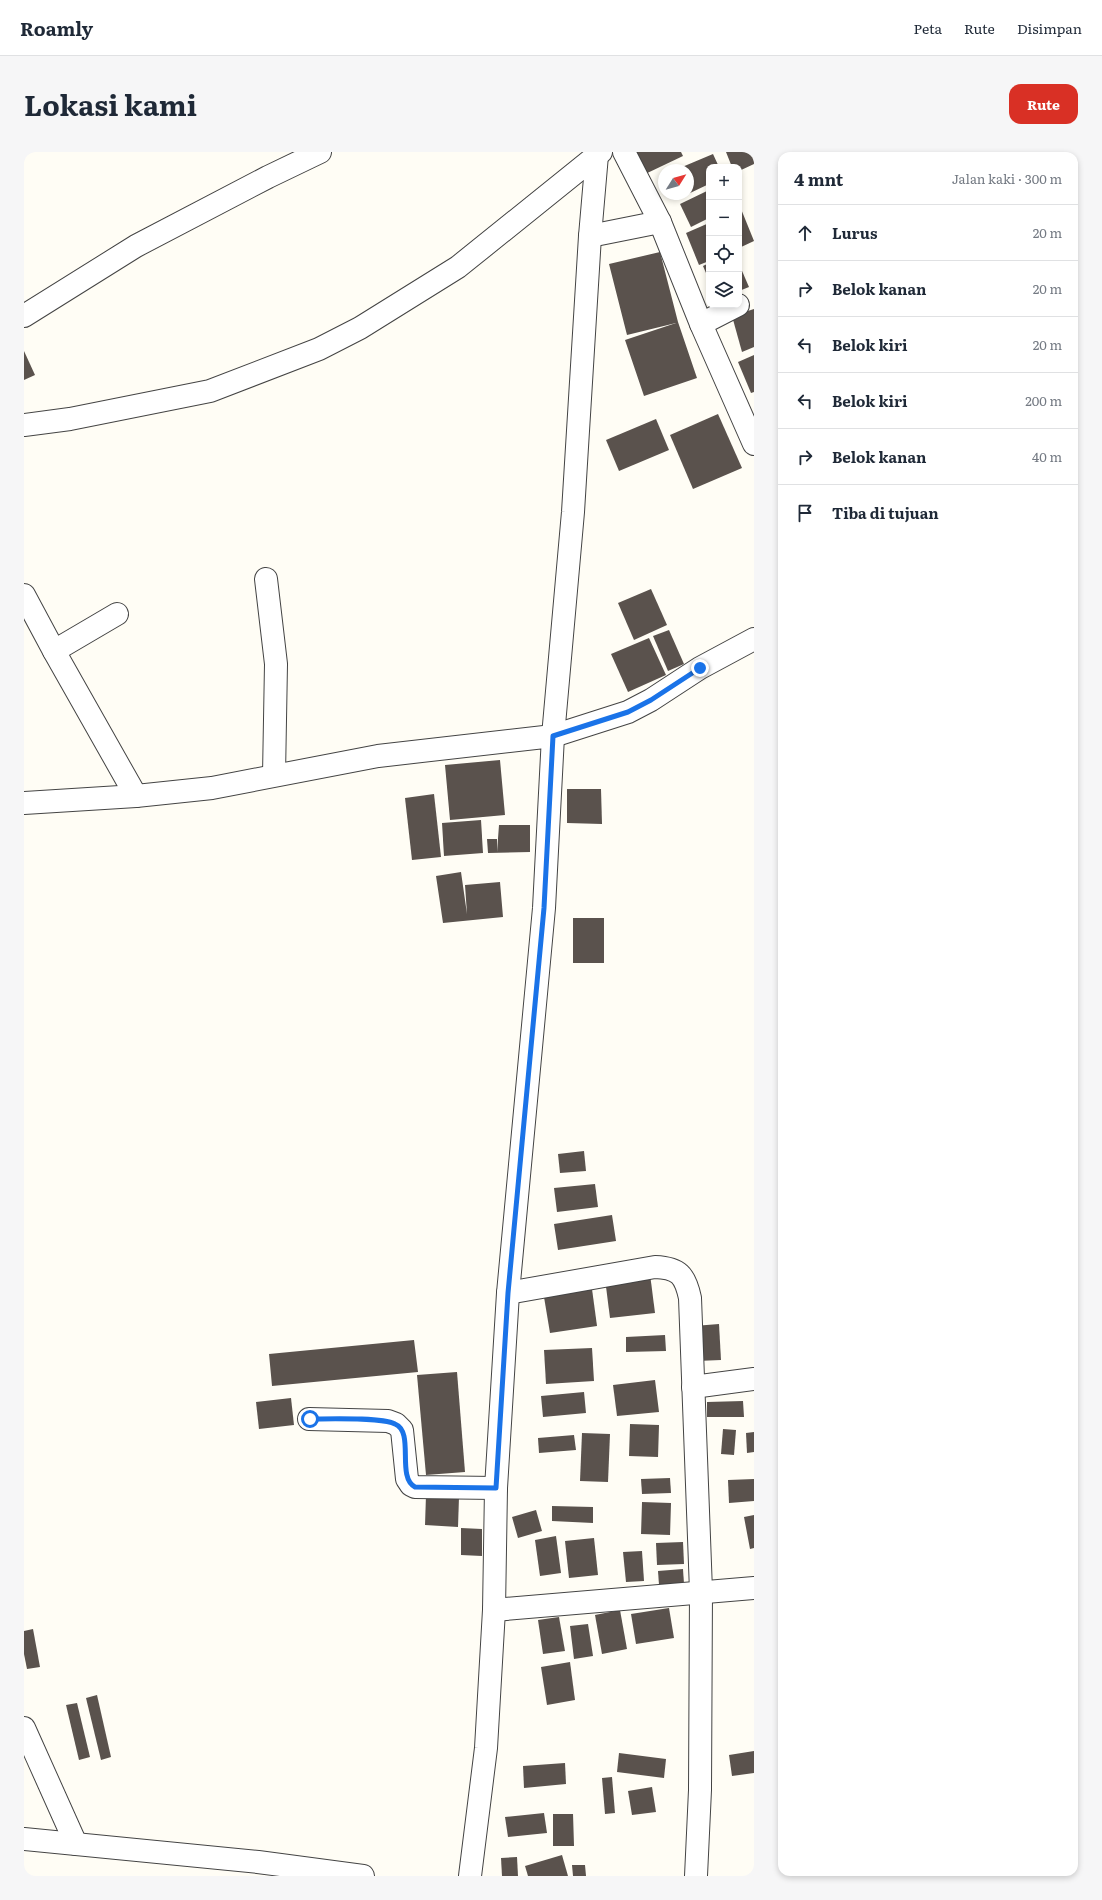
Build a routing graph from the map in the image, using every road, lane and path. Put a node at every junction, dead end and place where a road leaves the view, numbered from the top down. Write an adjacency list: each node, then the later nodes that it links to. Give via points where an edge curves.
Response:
1 (320, 152): 9 (street, via 136,246)
2 (624, 152): 4 (street)
3 (599, 154): 5 (street); 11 (street, via 458,267 360,328 319,349 210,391)
4 (660, 222): 5 (street); 10 (street)
5 (590, 236): 18 (street, via 573,512)
6 (754, 297): 7 (street)
7 (742, 303)
8 (732, 308): 10 (street)
9 (24, 316)
10 (701, 324): 12 (street)
11 (24, 426)
12 (754, 444)
13 (266, 579): 19 (street, via 276,664)
14 (24, 595): 17 (street)
15 (117, 614): 17 (street)
16 (754, 639): 18 (street, via 628,712)
17 (54, 651): 20 (street)
18 (553, 736): 19 (street, via 378,756); 22 (street, via 544,908)
19 (274, 775): 20 (street, via 212,788)
20 (136, 796): 21 (street)
21 (24, 803)
22 (508, 1293): 24 (street, via 655,1267 671,1268 684,1279 690,1298); 26 (street)
23 (754, 1379): 24 (street)
24 (693, 1387): 28 (street)
25 (310, 1419): 26 (street, via 388,1421 400,1426 404,1441 407,1479 415,1487)
26 (496, 1488): 29 (street)
27 (754, 1588): 28 (street)
28 (701, 1591): 29 (street); 36 (street, via 700,1790)
29 (494, 1610): 35 (street, via 486,1748)
30 (24, 1728): 32 (street)
31 (24, 1839): 32 (street)
32 (76, 1844): 33 (street)
33 (257, 1869): 34 (street)
34 (363, 1876)
35 (470, 1876)
36 (696, 1876)

